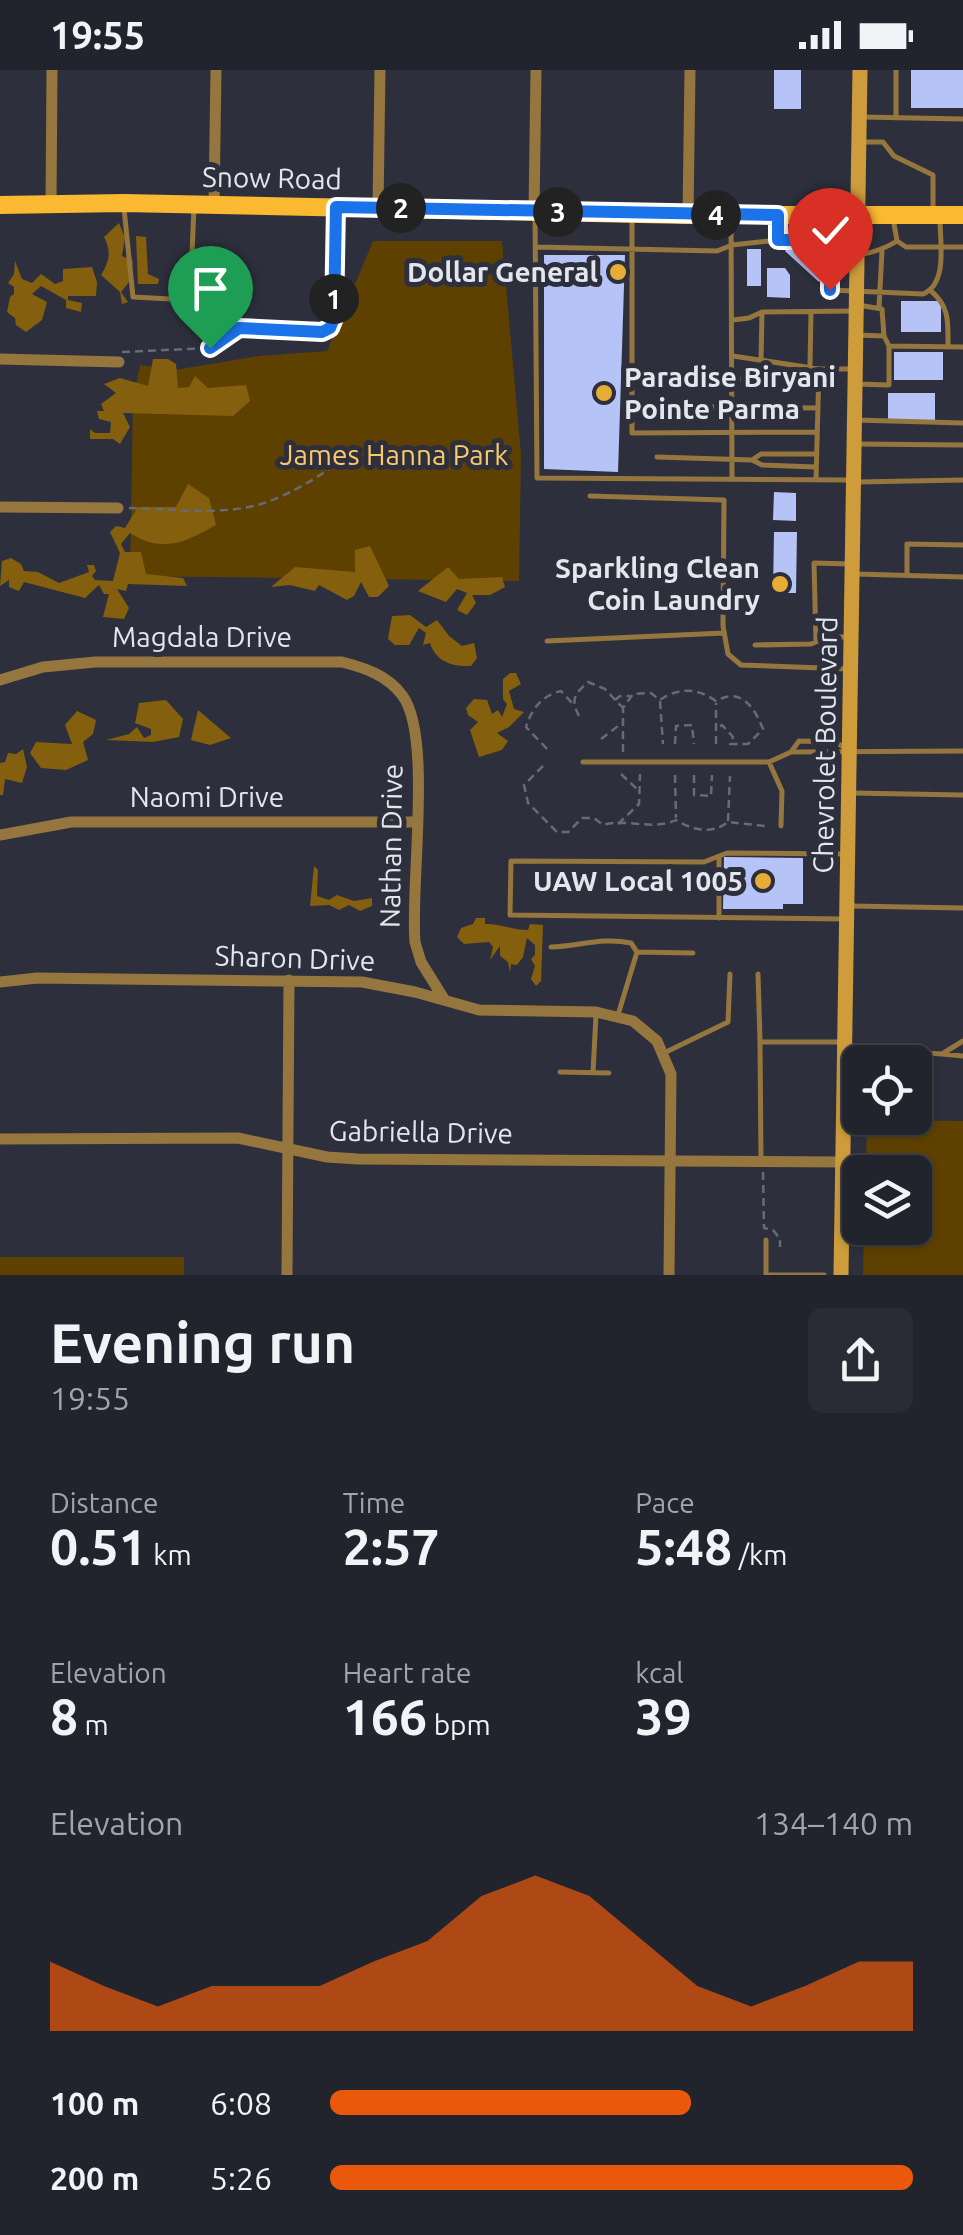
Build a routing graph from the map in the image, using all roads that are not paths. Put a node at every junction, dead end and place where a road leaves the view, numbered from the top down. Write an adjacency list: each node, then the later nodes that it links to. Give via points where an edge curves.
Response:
1 (52, 70): 13 (street)
2 (216, 70): 15 (street)
3 (380, 70): 18 (street)
4 (536, 70): 19 (street)
5 (690, 70): 21 (street)
6 (860, 70): 8 (main road, Chevrolet Boulevard)
7 (896, 70): 9 (lane)
8 (860, 117): 9 (lane); 11 (main road, Chevrolet Boulevard)
9 (896, 118): 10 (lane)
10 (963, 120)
11 (860, 142): 24 (main road, Chevrolet Boulevard); 26 (lane, via 883,142 894,156 933,175)
12 (124, 203): 13 (main road, Snow Road); 14 (main road, Snow Road); 14 (lane, via 134,297 190,300)
13 (51, 204): 16 (main road, Snow Road)
14 (194, 204): 15 (main road, Snow Road)
15 (214, 204): 17 (main road, Snow Road)
16 (0, 205)
17 (336, 207): 18 (main road, Snow Road); 45 (lane, via 330,328)
18 (378, 208): 19 (main road, Snow Road)
19 (534, 212): 20 (main road, Snow Road); 33 (lane)
20 (632, 214): 21 (main road, Snow Road); 31 (lane)
21 (688, 215): 22 (main road, Snow Road)
22 (731, 215): 23 (main road, Snow Road); 30 (lane)
23 (778, 215): 24 (main road, Snow Road); 28 (lane)
24 (860, 215): 25 (main road, Snow Road); 36 (main road, Chevrolet Boulevard)
25 (893, 215): 26 (main road, Snow Road); 29 (lane)
26 (937, 215): 27 (main road, Snow Road); 32 (lane)
27 (963, 215)
28 (778, 240): 30 (lane); 37 (lane)
29 (896, 241): 32 (lane); 35 (lane)
30 (732, 245): 31 (lane, via 686,251); 44 (lane)
31 (632, 247): 33 (lane); 60 (lane)
32 (940, 247): 34 (lane); 38 (lane, via 938,282)
33 (536, 248): 74 (lane, via 537,478)
34 (963, 248)
35 (882, 250): 36 (lane); 39 (lane)
36 (858, 253): 37 (lane); 40 (main road, Chevrolet Boulevard)
37 (830, 255): 40 (lane, via 830,290)
38 (931, 291): 39 (lane); 49 (lane, via 948,313)
39 (881, 294): 40 (lane); 41 (lane)
40 (858, 302): 41 (lane); 43 (lane); 46 (main road, Chevrolet Boulevard)
41 (880, 307): 47 (lane)
42 (762, 312): 43 (lane); 44 (lane); 54 (lane)
43 (811, 312): 55 (lane)
44 (733, 320): 51 (lane)
45 (239, 328)
46 (857, 335): 47 (lane); 57 (main road, Chevrolet Boulevard)
47 (884, 336): 48 (lane)
48 (890, 346): 49 (lane); 57 (lane, via 889,385)
49 (948, 347): 50 (lane)
50 (963, 348)
51 (732, 356): 54 (lane); 58 (lane)
52 (120, 357): 53 (street)
53 (0, 359)
54 (761, 360): 55 (lane)
55 (810, 366): 56 (lane)
56 (818, 368): 57 (lane); 59 (lane)
57 (856, 377): 63 (main road, Chevrolet Boulevard)
58 (732, 379): 59 (lane); 61 (lane)
59 (818, 380): 62 (lane)
60 (632, 406): 61 (lane); 65 (lane, via 632,432)
61 (732, 406): 62 (lane); 65 (lane)
62 (818, 408): 66 (lane)
63 (856, 420): 64 (lane); 67 (main road, Chevrolet Boulevard)
64 (963, 423)
65 (731, 432): 66 (lane); 71 (lane)
66 (817, 432): 69 (lane)
67 (855, 444): 68 (lane); 77 (main road, Chevrolet Boulevard)
68 (963, 445)
69 (816, 454): 72 (lane, via 761,454); 73 (lane)
70 (657, 457): 71 (lane)
71 (731, 459): 72 (lane); 74 (lane)
72 (752, 460): 73 (lane)
73 (816, 467): 75 (lane)
74 (732, 478): 75 (lane)
75 (816, 479): 77 (lane)
76 (963, 480): 77 (lane)
77 (854, 481): 82 (main road, Chevrolet Boulevard)
78 (590, 496): 85 (lane, via 724,500)
79 (0, 507): 80 (street)
80 (118, 508)
81 (963, 545): 83 (lane, via 907,544)
82 (853, 569): 83 (lane); 86 (main road, Chevrolet Boulevard); 88 (lane, via 814,563)
83 (907, 576): 84 (lane)
84 (963, 577)
85 (724, 633): 87 (lane); 90 (lane, via 728,654 741,664)
86 (852, 637): 88 (lane); 90 (main road, Chevrolet Boulevard)
87 (547, 641)
88 (816, 642): 89 (lane)
89 (755, 645)
90 (851, 669): 94 (main road, Chevrolet Boulevard)
91 (0, 680): 92 (street, Magdala Drive, via 94,662 342,662 370,669)
92 (399, 690): 99 (street, Nathan Drive, via 416,727)
93 (963, 751): 94 (lane)
94 (850, 752): 96 (lane, via 791,752); 97 (main road, Chevrolet Boulevard)
95 (584, 762): 96 (lane)
96 (769, 762): 100 (lane, via 782,791)
97 (849, 793): 98 (lane); 102 (main road, Chevrolet Boulevard)
98 (963, 795)
99 (416, 822): 101 (street, Naomi Drive, via 71,822); 114 (street, Nathan Drive, via 415,942)
100 (781, 826)
101 (0, 835)
102 (848, 854): 103 (lane); 105 (main road, Chevrolet Boulevard)
103 (719, 857): 106 (lane); 106 (lane, via 511,861 510,915)
104 (963, 908): 105 (lane)
105 (847, 913): 106 (lane); 119 (main road, Chevrolet Boulevard)
106 (719, 918)
107 (551, 947): 108 (lane, via 623,941)
108 (637, 952): 109 (lane); 116 (lane)
109 (693, 953)
110 (730, 974): 120 (lane, via 728,1022)
111 (758, 974): 118 (lane)
112 (289, 980): 113 (street, Sharon Drive); 114 (street, Sharon Drive, via 362,982); 127 (street)
113 (0, 982)
114 (444, 999): 115 (street, Sharon Drive, via 492,1012)
115 (596, 1012): 116 (street, Sharon Drive); 124 (lane)
116 (618, 1015): 120 (street, Sharon Drive, via 642,1027)
117 (963, 1041): 121 (lane)
118 (760, 1042): 119 (lane); 131 (lane)
119 (844, 1042): 121 (lane, via 860,1049); 128 (main road, Chevrolet Boulevard)
120 (664, 1053): 129 (street, via 671,1074)
121 (942, 1054): 122 (lane)
122 (963, 1056)
123 (560, 1072): 124 (lane)
124 (593, 1073): 125 (lane)
125 (608, 1073)
126 (0, 1139): 127 (street, Gabriella Drive, via 222,1138)
127 (288, 1148): 129 (street, Gabriella Drive, via 358,1159); 134 (street)
128 (843, 1155)
129 (671, 1161): 131 (street, Gabriella Drive); 135 (street)
130 (842, 1162): 131 (street, Gabriella Drive)
131 (762, 1166)
132 (842, 1200): 138 (main road, Chevrolet Boulevard)
133 (766, 1240): 136 (lane)
134 (288, 1275)
135 (670, 1275)
136 (766, 1275): 137 (lane)
137 (824, 1275)
138 (840, 1275)

